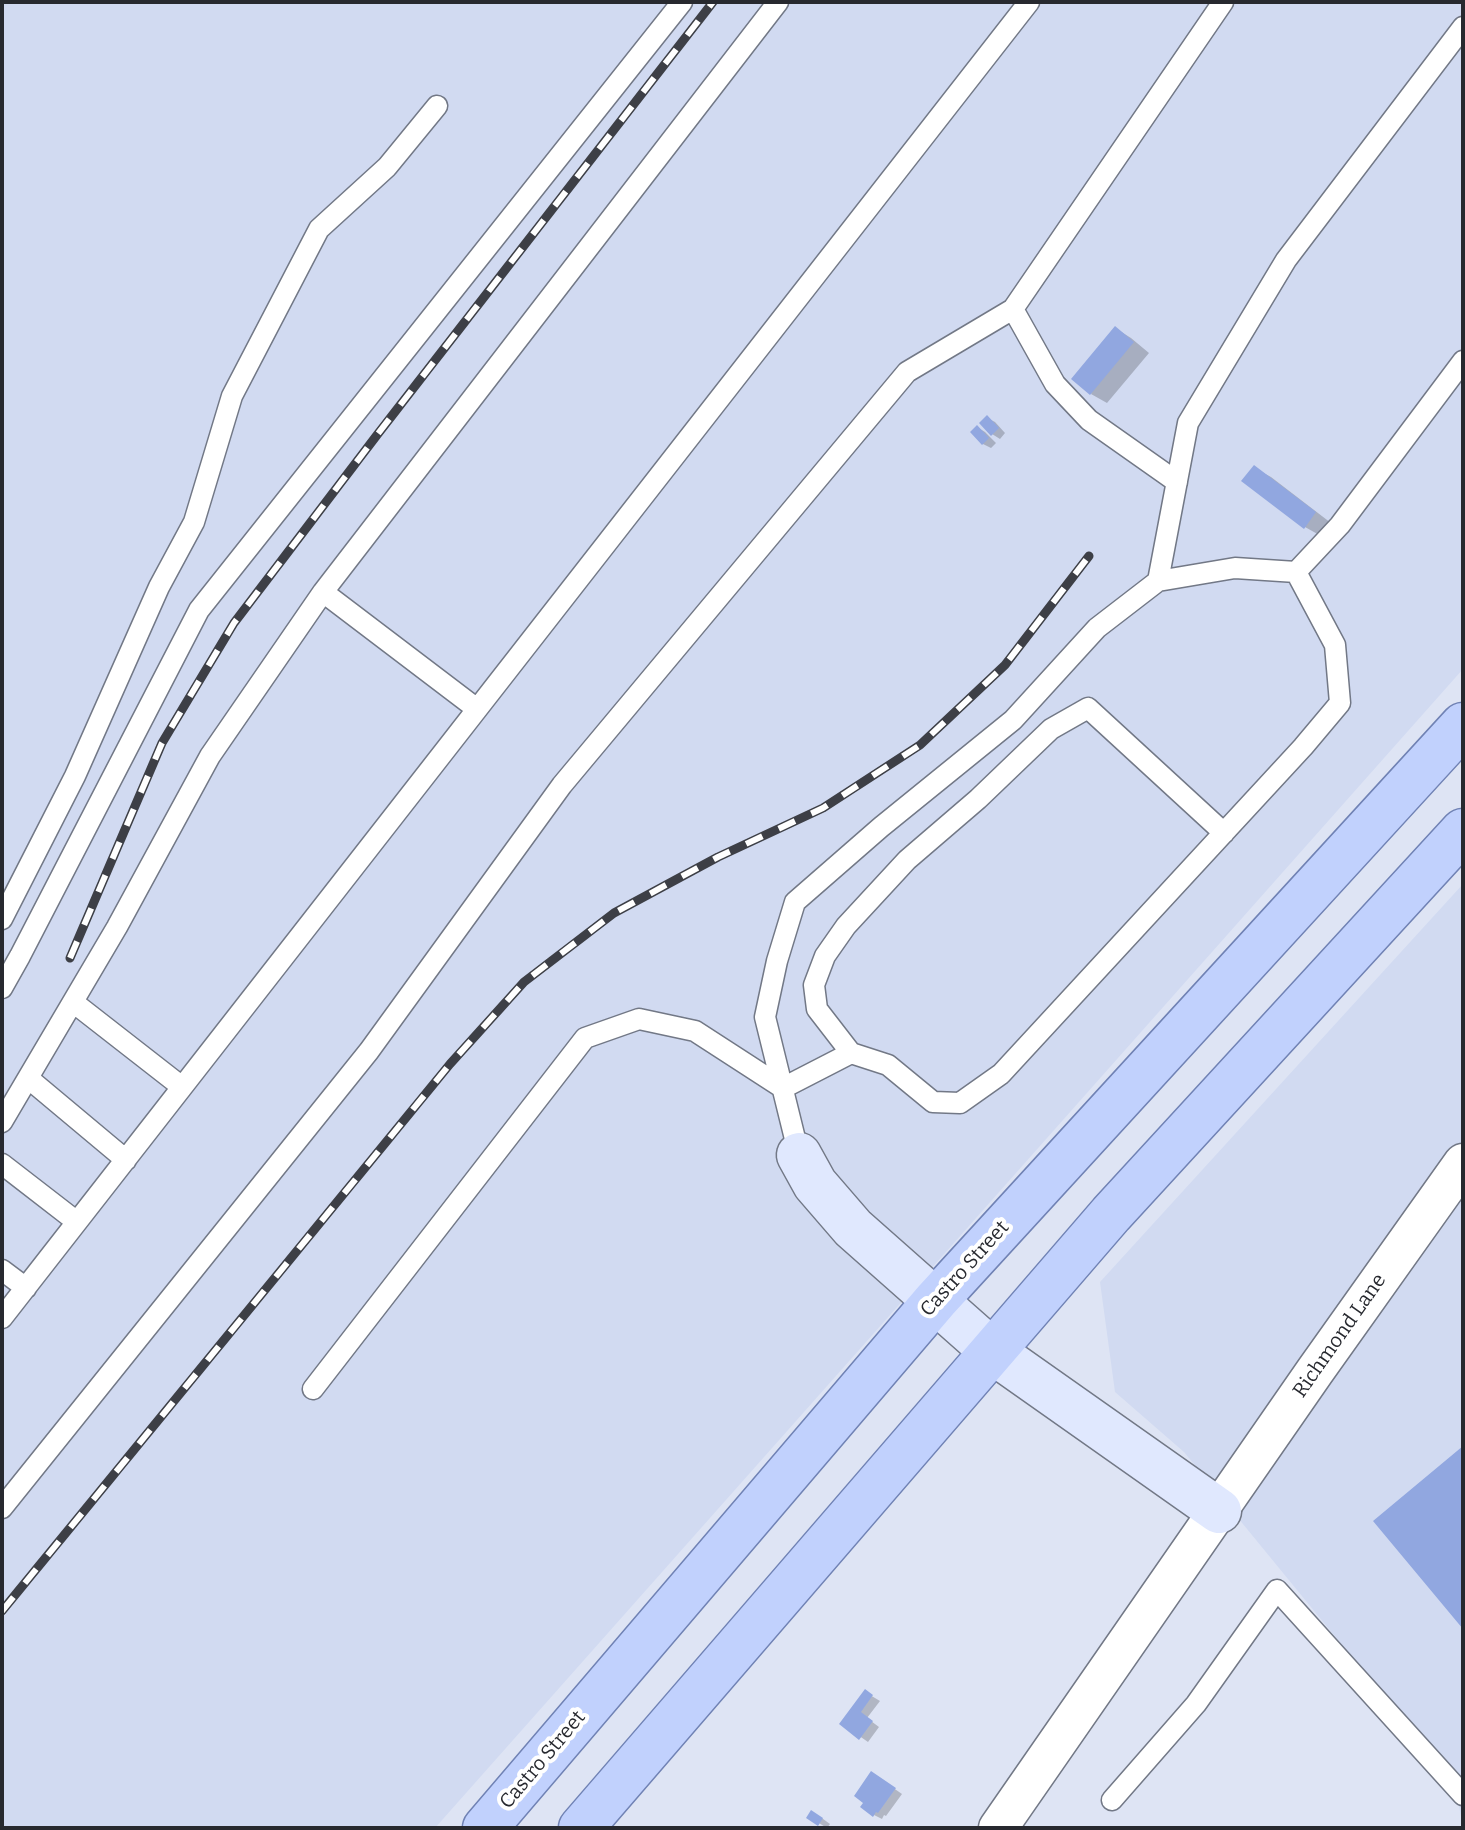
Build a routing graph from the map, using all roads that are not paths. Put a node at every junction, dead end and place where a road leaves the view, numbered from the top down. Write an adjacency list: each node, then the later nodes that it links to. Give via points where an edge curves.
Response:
1 (682, 2): 18 (lane, via 199,610)
2 (778, 2): 12 (lane)
3 (1029, 2): 13 (lane)
4 (1223, 2): 7 (lane)
5 (1463, 27): 9 (lane, via 1286,260 1188,423)
6 (437, 106): 17 (lane, via 387,167 319,229 232,396 194,522)
7 (1013, 309): 9 (lane, via 1055,384 1089,420); 36 (lane, via 907,372 562,785 369,1051)
8 (1463, 361): 10 (lane, via 1340,525)
9 (1177, 482): 11 (lane)
10 (1296, 572): 11 (lane, via 1235,568); 16 (lane, via 1335,645 1340,703)
11 (1158, 581): 23 (lane, via 1097,628 1013,720 795,902 765,1017)
12 (323, 592): 13 (lane); 19 (lane, via 210,756)
13 (477, 709): 22 (lane)
14 (1463, 725): 32 (main road, Castro Street)
15 (1463, 831): 34 (main road)
16 (1224, 833): 20 (lane, via 1001,1074 960,1103 933,1102 888,1065); 20 (lane, via 1088,708 1051,729 899,868 825,956 814,985 817,1009)
17 (2, 919)
18 (2, 988)
19 (73, 1002): 21 (lane); 22 (lane)
20 (851, 1053): 23 (lane)
21 (28, 1078): 24 (lane); 26 (lane)
22 (182, 1087): 26 (lane)
23 (783, 1088): 25 (lane); 35 (lane, via 695,1031 639,1019 585,1038)
24 (2, 1122)
25 (799, 1155): 32 (street, via 815,1184 853,1228)
26 (126, 1160): 29 (lane)
27 (1463, 1163): 37 (street, Richmond Lane)
28 (2, 1164): 29 (lane)
29 (77, 1222): 31 (lane)
30 (2, 1270): 31 (lane)
31 (26, 1288): 33 (lane)
32 (936, 1300): 34 (street); 40 (main road, Castro Street)
33 (2, 1318)
34 (992, 1351): 37 (street); 41 (main road)
35 (313, 1389)
36 (2, 1508)
37 (1219, 1511): 42 (street, Richmond Lane)
38 (1463, 1795): 39 (lane, via 1277,1590 1196,1704)
39 (1112, 1800)
40 (485, 1828)
41 (581, 1828)
42 (998, 1828)

